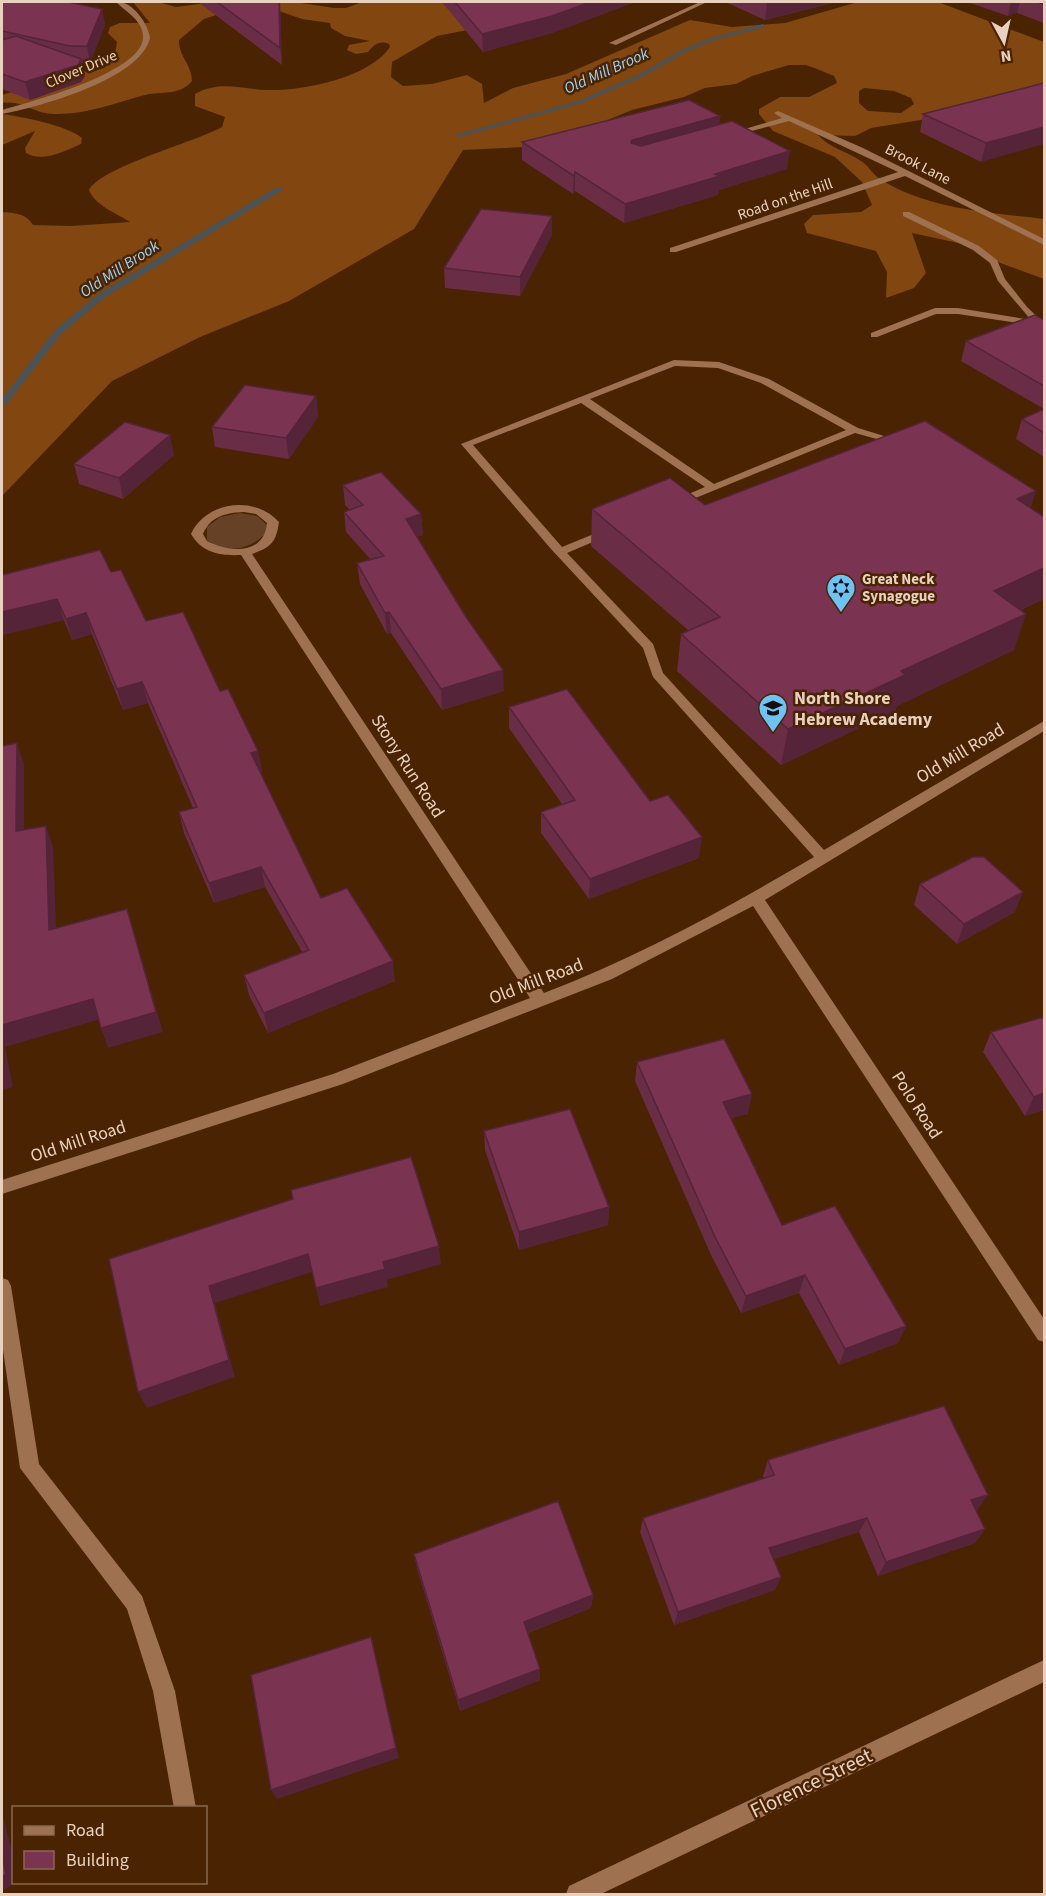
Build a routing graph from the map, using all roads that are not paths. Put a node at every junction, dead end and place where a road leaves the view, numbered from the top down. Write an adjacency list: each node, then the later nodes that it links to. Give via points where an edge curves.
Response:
1 (119, 2): 4 (street, Clover Drive, via 145,25 145,45 140,54 104,76)
2 (704, 2): 3 (street)
3 (613, 43)
4 (2, 112)
5 (778, 112): 6 (street, Brook Lane)
6 (790, 118): 7 (street); 8 (street, Brook Lane)
7 (724, 136)
8 (905, 173): 10 (street, Brook Lane); 11 (street, Road on the Hill)
9 (906, 214): 12 (street, via 976,248 994,262 1001,279)
10 (1044, 242)
11 (673, 250)
12 (1043, 326): 13 (street, via 935,310)
13 (874, 335)
14 (583, 399): 15 (street, via 674,363 719,365 765,381); 17 (street); 21 (street, via 466,444)
15 (854, 430): 16 (street); 17 (street)
16 (919, 450)
17 (713, 488): 18 (street)
18 (669, 506)
19 (626, 524): 21 (street)
20 (245, 552): 20 (street, via 272,536 273,522 260,512 226,510 214,514 199,528 200,543 208,548); 25 (street, Stony Run Road)
21 (560, 552): 23 (street, via 649,647 657,674)
22 (1044, 725): 23 (street, Old Mill Road)
23 (823, 858): 24 (street, Old Mill Road)
24 (756, 898): 25 (street, Old Mill Road, via 607,975); 28 (street, Polo Road)
25 (540, 1000): 26 (street, Old Mill Road, via 337,1079)
26 (2, 1187)
27 (2, 1286): 30 (street, via 30,1468 135,1603 164,1691)
28 (1044, 1334)
29 (1044, 1671): 31 (street, Florence Street)
30 (185, 1806)
31 (577, 1894)

